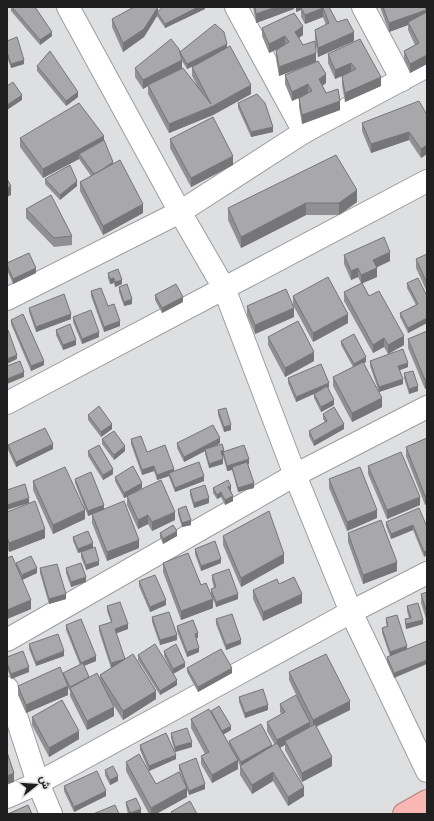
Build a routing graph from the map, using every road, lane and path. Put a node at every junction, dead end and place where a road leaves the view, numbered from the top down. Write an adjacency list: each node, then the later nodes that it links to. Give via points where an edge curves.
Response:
1 (68, 7): 8 (street)
2 (236, 7): 6 (street)
3 (363, 7): 5 (street)
4 (427, 66): 5 (street)
5 (402, 80): 6 (street)
6 (304, 132): 8 (street)
7 (427, 181): 9 (street)
8 (180, 212): 9 (street); 10 (street)
9 (224, 288): 11 (street); 13 (street)
10 (9, 293)
11 (7, 403)
12 (427, 408): 13 (street)
13 (295, 475): 15 (street); 16 (street)
14 (427, 573): 15 (street)
15 (351, 612): 18 (street); 19 (street)
16 (7, 640)
17 (7, 688): 19 (street)
18 (427, 771)
19 (38, 783): 20 (street); 22 (street)
20 (7, 797)
21 (427, 801): 23 (highway)
22 (51, 814)
23 (404, 814)

